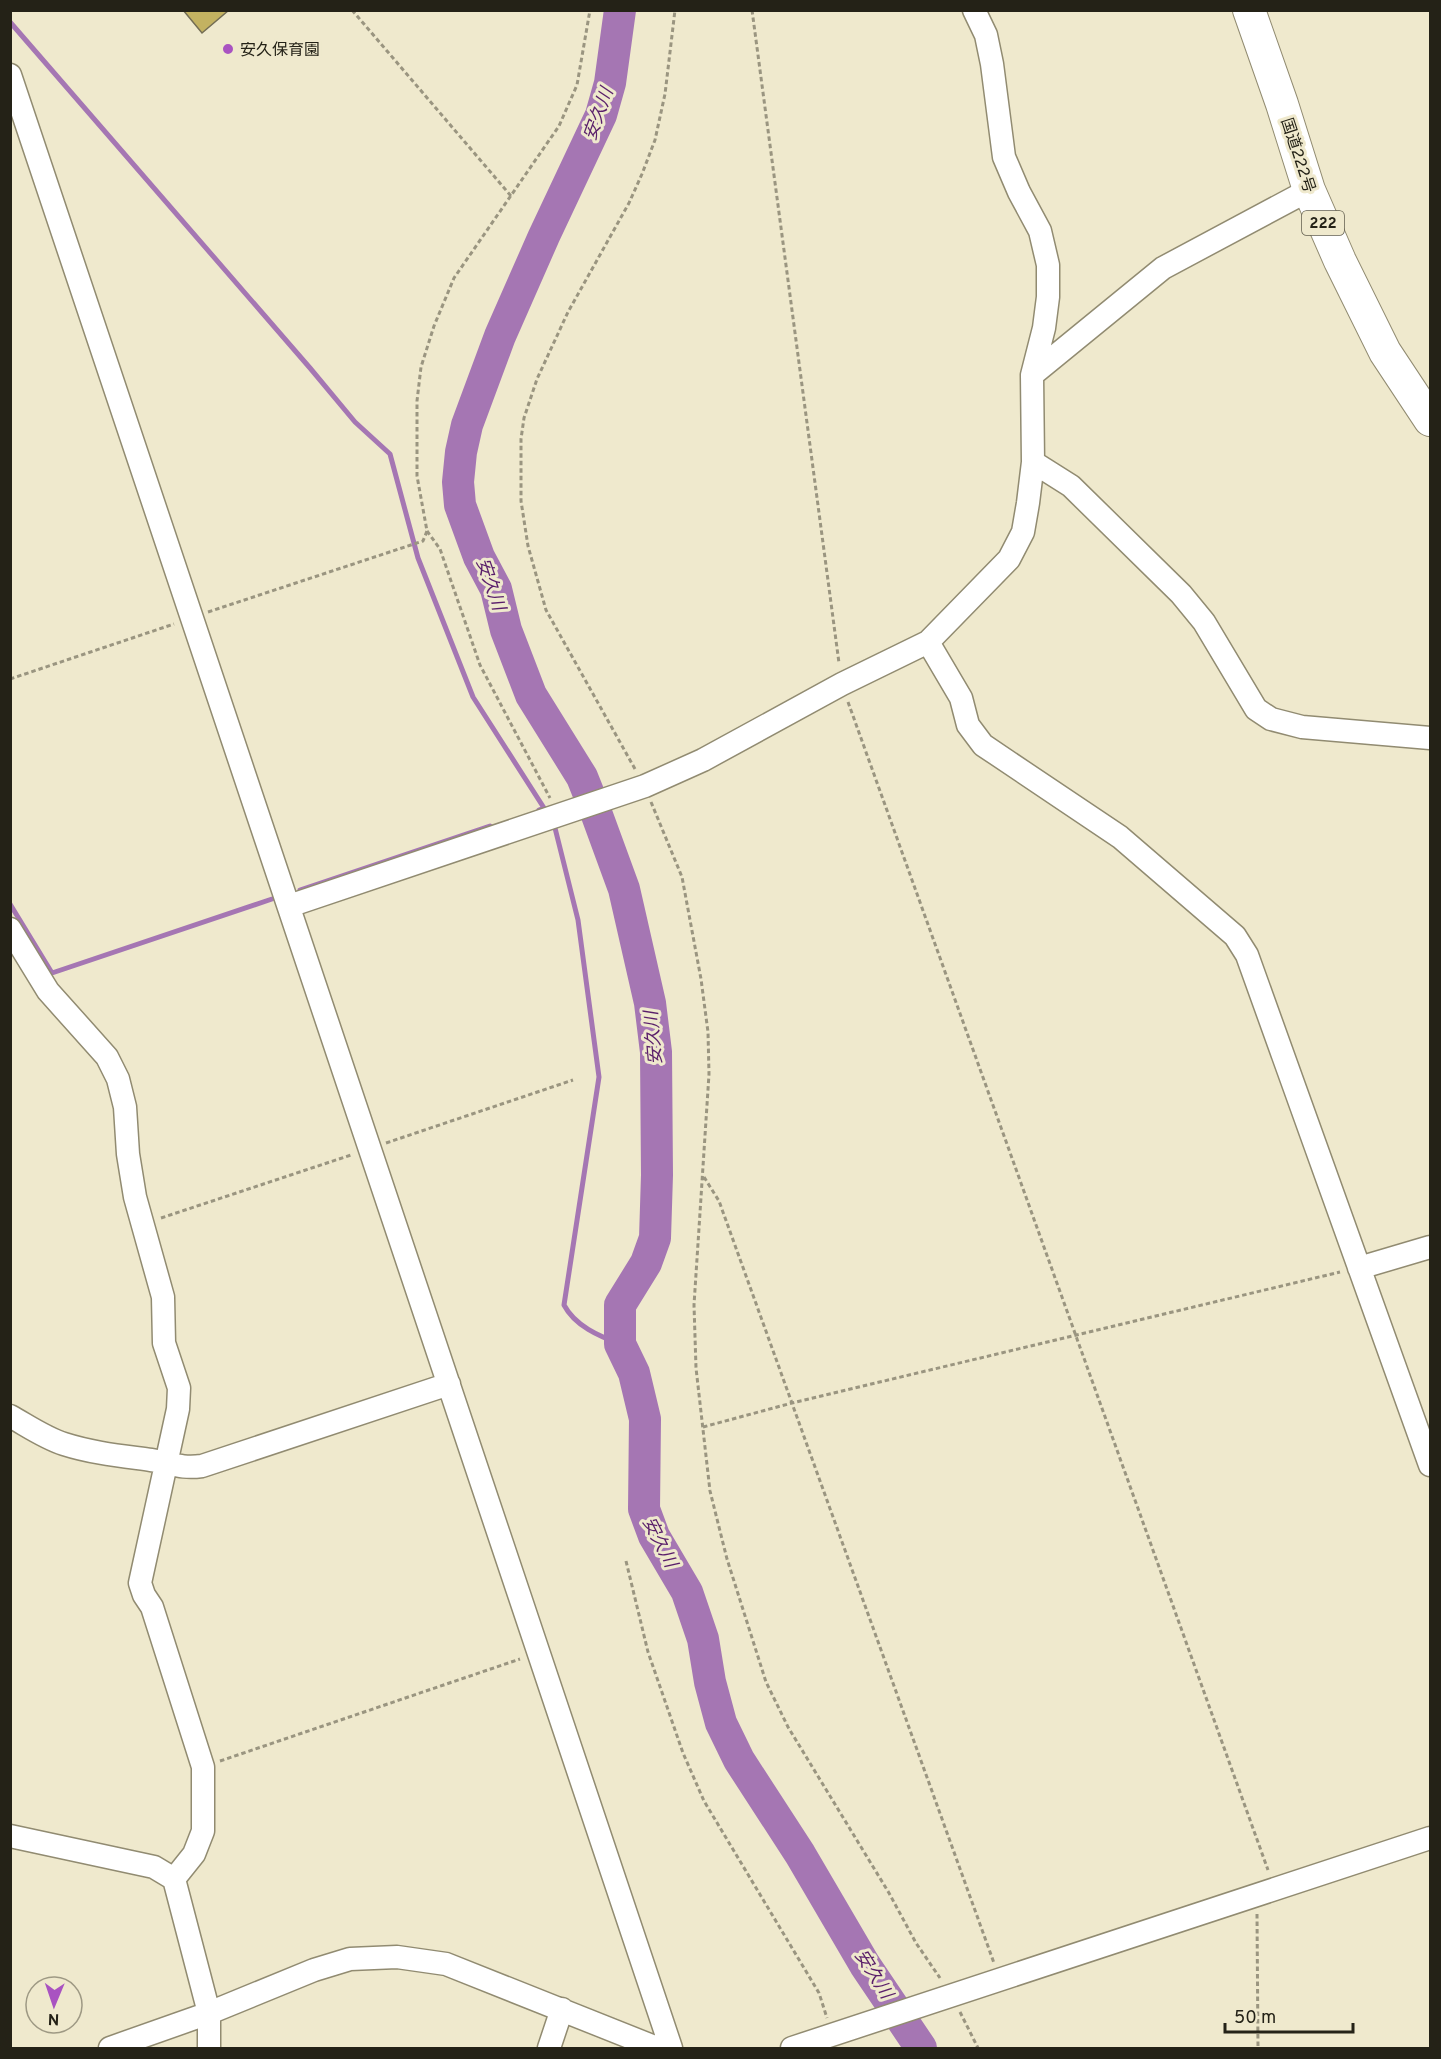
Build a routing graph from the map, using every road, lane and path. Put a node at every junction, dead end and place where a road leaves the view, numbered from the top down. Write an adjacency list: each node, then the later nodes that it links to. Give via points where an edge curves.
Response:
1 (352, 10): 9 (path)
2 (590, 10): 9 (path, via 577,85 558,126)
3 (675, 10): 19 (path, via 667,86 655,140 628,203 568,312 537,379 521,439 521,501 528,546 546,610)
4 (752, 10): 17 (path)
5 (974, 10): 10 (street, via 986,35 1004,157 1040,231 1048,265 1044,328)
6 (1249, 10): 8 (highway, 国道222号 / 222)
7 (10, 75): 14 (street)
8 (1309, 190): 10 (street, via 1163,268); 11 (highway, 国道222号 / 222, via 1386,352)
9 (511, 196): 13 (path, via 454,278 421,367 417,476)
10 (1032, 375): 12 (street)
11 (1431, 420)
12 (1033, 462): 15 (street, via 1023,532 1009,559); 18 (street, via 1071,486 1181,594 1204,622 1256,709 1271,719 1302,727)
13 (427, 531): 14 (path, via 423,541); 20 (path, via 440,549 480,665)
14 (190, 618): 16 (path); 21 (street)
15 (928, 642): 17 (street); 28 (street, via 961,698 968,725 982,744 1120,837 1235,936 1247,956)
16 (10, 679)
17 (842, 684): 19 (street, via 704,760); 29 (path)
18 (1431, 738)
19 (645, 786): 20 (street); 25 (path, via 682,877 701,979 709,1074)
20 (559, 814): 21 (street)
21 (289, 906): 24 (street)
22 (10, 929): 26 (street, via 48,991 107,1056 118,1079)
23 (573, 1080): 24 (path)
24 (369, 1149): 26 (path); 30 (street)
25 (704, 1177): 31 (path, via 719,1201); 33 (path, via 694,1305)
26 (142, 1224): 34 (street, via 160,1283 165,1343 179,1389)
27 (1431, 1247): 28 (street)
28 (1359, 1268): 29 (path); 35 (street)
29 (1077, 1335): 31 (path); 42 (path)
30 (449, 1384): 34 (street, via 202,1466 185,1468); 37 (street)
31 (792, 1403): 33 (path); 43 (path)
32 (10, 1416): 34 (street, via 63,1444)
33 (703, 1427): 44 (path, via 710,1491 766,1682 788,1727)
34 (167, 1463): 38 (street, via 140,1583 152,1608)
35 (1431, 1465)
36 (626, 1562): 47 (path, via 648,1652 704,1801 819,1993)
37 (539, 1653): 38 (path); 52 (street)
38 (203, 1767): 41 (street, via 203,1832 194,1854)
39 (10, 1836): 41 (street, via 154,1867)
40 (1431, 1838): 42 (street)
41 (174, 1879): 46 (street)
42 (1266, 1892): 43 (street); 55 (path)
43 (999, 1979): 44 (street)
44 (951, 1995): 47 (street); 54 (path)
45 (562, 2009): 46 (street, via 446,1964 397,1957 351,1959 314,1970); 50 (street); 51 (street)
46 (209, 2013): 48 (street); 49 (street)
47 (834, 2035): 53 (street)
48 (110, 2049)
49 (209, 2049)
50 (549, 2049)
51 (657, 2049)
52 (671, 2049)
53 (792, 2049)
54 (978, 2049)
55 (1258, 2049)

